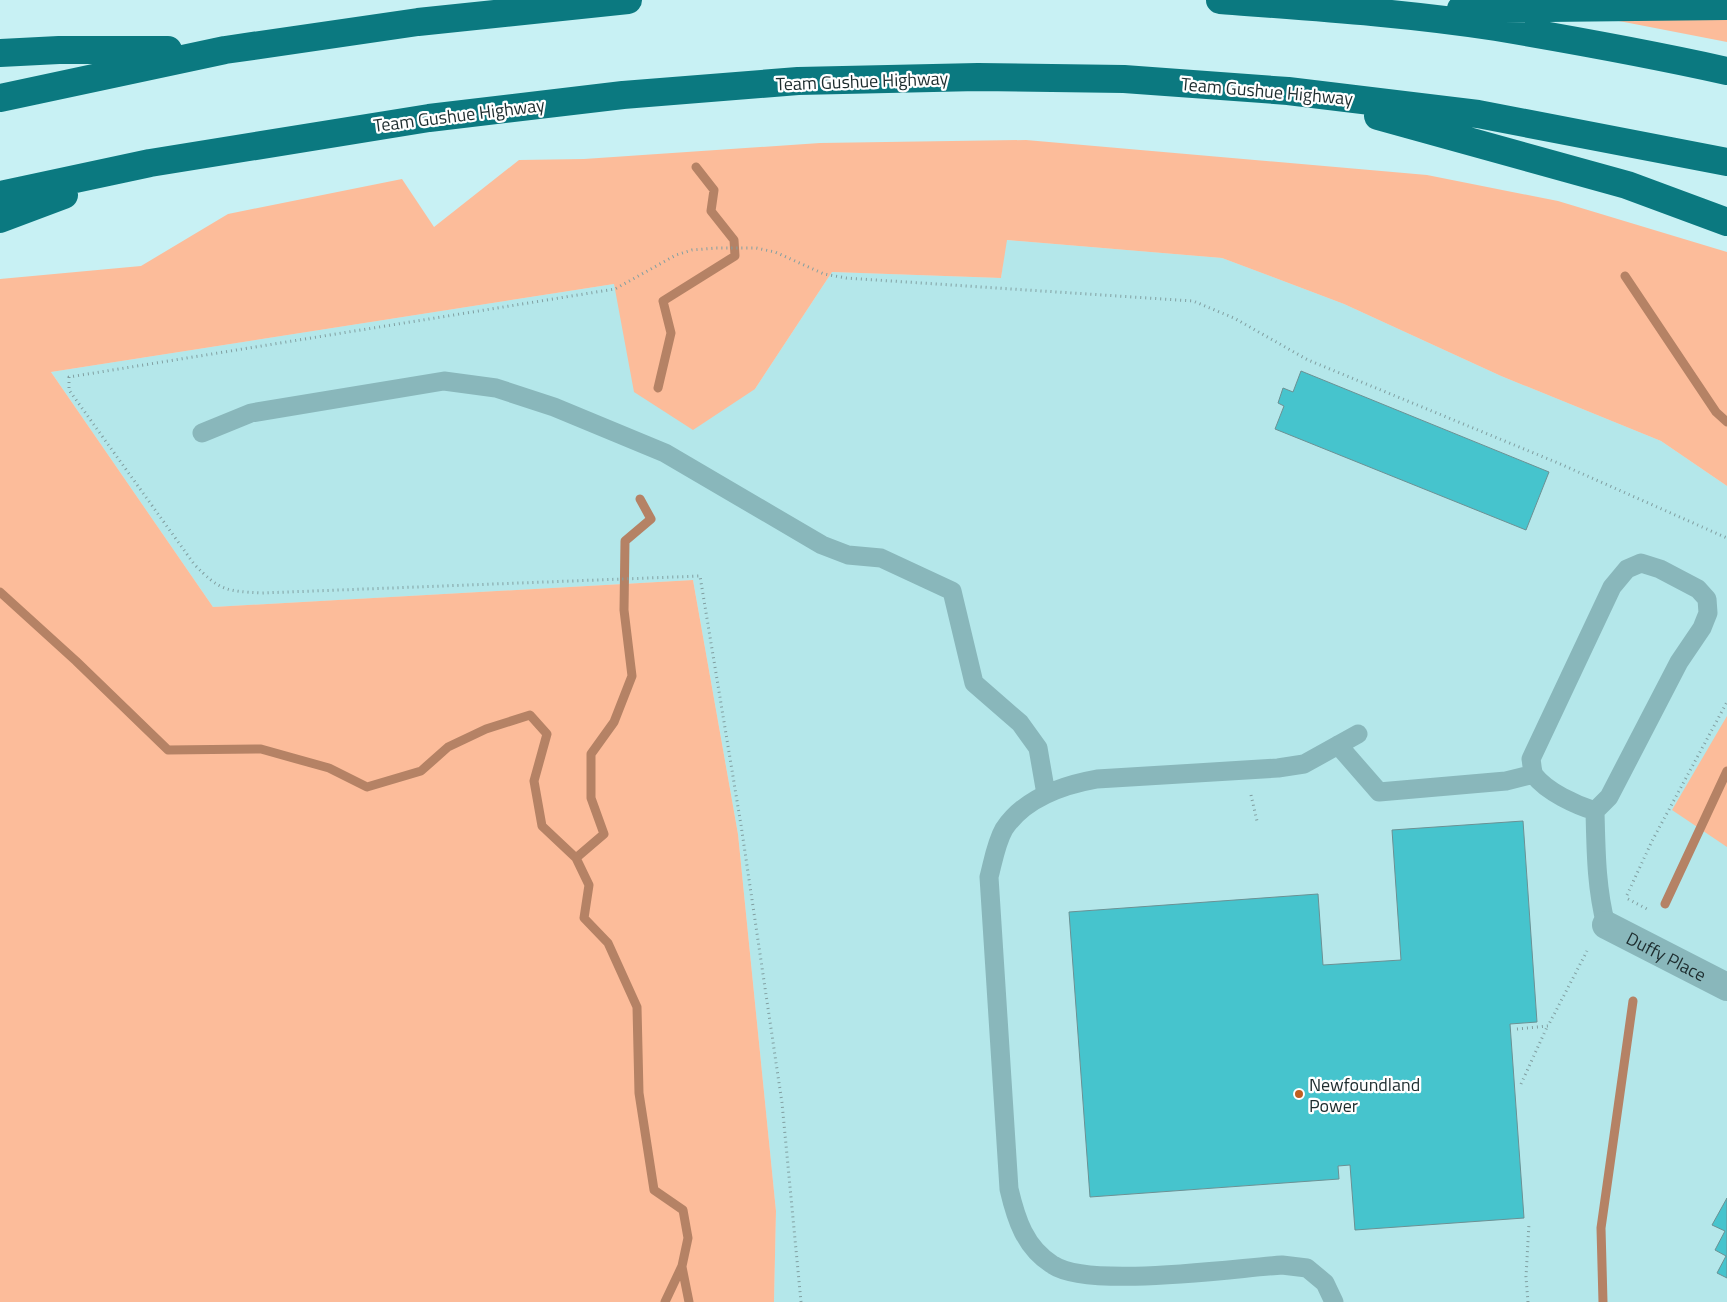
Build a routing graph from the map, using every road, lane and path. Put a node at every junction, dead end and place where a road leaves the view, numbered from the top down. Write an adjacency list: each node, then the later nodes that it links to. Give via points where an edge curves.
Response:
1 (628, 0): 5 (highway, via 418,22)
2 (1220, 0): 4 (highway)
3 (1727, 6): 4 (highway)
4 (1352, 10): 7 (highway, via 1494,27)
5 (224, 50): 6 (highway); 9 (highway)
6 (0, 53)
7 (1727, 71)
8 (1288, 91): 10 (highway, Team Gushue Highway, via 1478,114); 11 (highway, Team Gushue Highway, via 1124,79 798,81 623,95 429,118); 14 (highway, via 1627,186)
9 (0, 98)
10 (1727, 162)
11 (150, 163): 12 (highway, Team Gushue Highway); 13 (highway)
12 (0, 195)
13 (0, 219)
14 (1727, 222)
15 (202, 433): 21 (lane, via 251,413 444,381 496,388 665,453 822,545 848,555 881,558 952,591 974,683 1020,723 1038,748)
16 (1727, 538): 31 (path, via 1558,463 1308,360 1234,318 1193,301 846,278 824,274 775,252 756,248 692,250 676,255 615,289 69,376 69,390 194,564 212,582 230,592 700,576 742,825 782,1103)
17 (1727, 702): 23 (path, via 1652,841)
18 (1358, 734): 19 (lane)
19 (1338, 746): 20 (lane, via 1379,792 1506,781); 21 (lane, via 1304,764 1096,779 1070,784)
20 (1534, 774): 22 (lane, via 1570,803); 22 (lane, via 1531,759 1612,587 1627,569 1641,563 1698,589 1707,599 1708,613 1702,628 1680,662 1609,797)
21 (1046, 794): 32 (lane, via 1004,829 989,877 1009,1189 1016,1220 1042,1257 1070,1273 1118,1277 1282,1265 1307,1268 1325,1283)
22 (1595, 811): 24 (lane, via 1597,877)
23 (1626, 898)
24 (1606, 924): 26 (street, Duffy Place)
25 (1587, 950): 27 (path)
26 (1727, 987)
27 (1548, 1026): 28 (path); 29 (path)
28 (1517, 1028)
29 (1521, 1084)
30 (1530, 1223): 33 (path, via 1526,1277)
31 (801, 1302)
32 (1334, 1302)
33 (1528, 1302)

